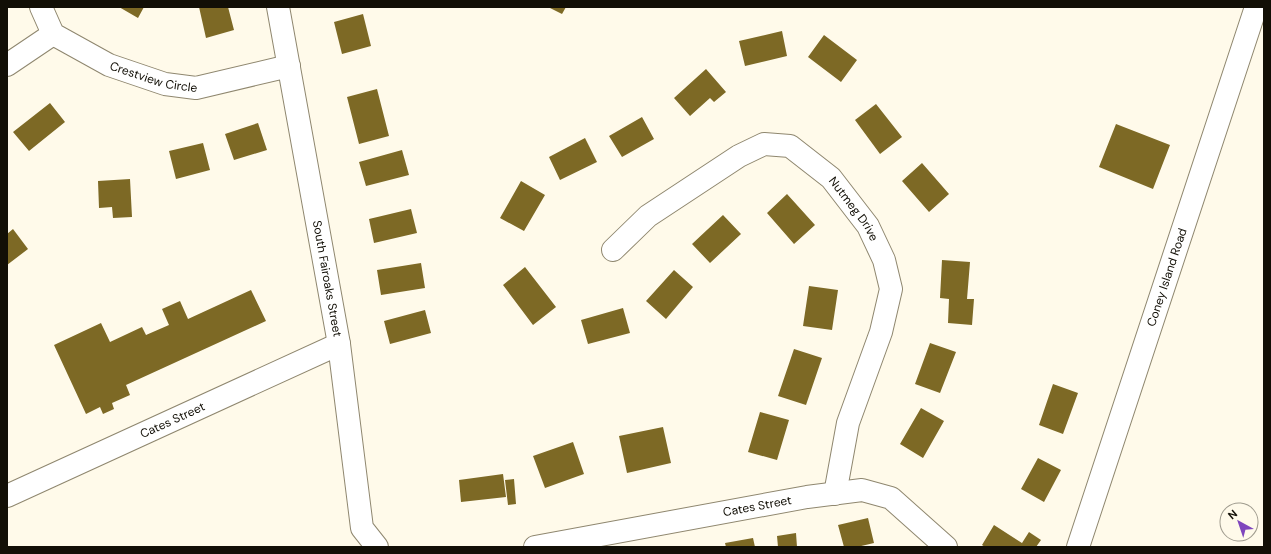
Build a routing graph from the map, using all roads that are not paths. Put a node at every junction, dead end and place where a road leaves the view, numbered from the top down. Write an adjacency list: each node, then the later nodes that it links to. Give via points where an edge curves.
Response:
1 (41, 7): 4 (street)
2 (278, 7): 6 (street, South Fairoaks Street)
3 (1256, 7): 14 (street, Coney Island Road)
4 (53, 34): 5 (street); 6 (street, Crestview Circle, via 109,65 165,84 196,88)
5 (7, 65)
6 (290, 66): 8 (street, South Fairoaks Street)
7 (613, 250): 9 (street, Nutmeg Drive, via 648,216 739,156 764,144 790,146 832,178 868,226 884,260 891,289 881,332 848,423)
8 (339, 344): 10 (street, Cates Street); 12 (street, South Fairoaks Street, via 362,528)
9 (835, 494): 11 (street, Cates Street, via 800,498); 13 (street, Cates Street, via 862,490 891,498)
10 (7, 496)
11 (546, 546)
12 (377, 547)
13 (946, 547)
14 (1078, 547)

